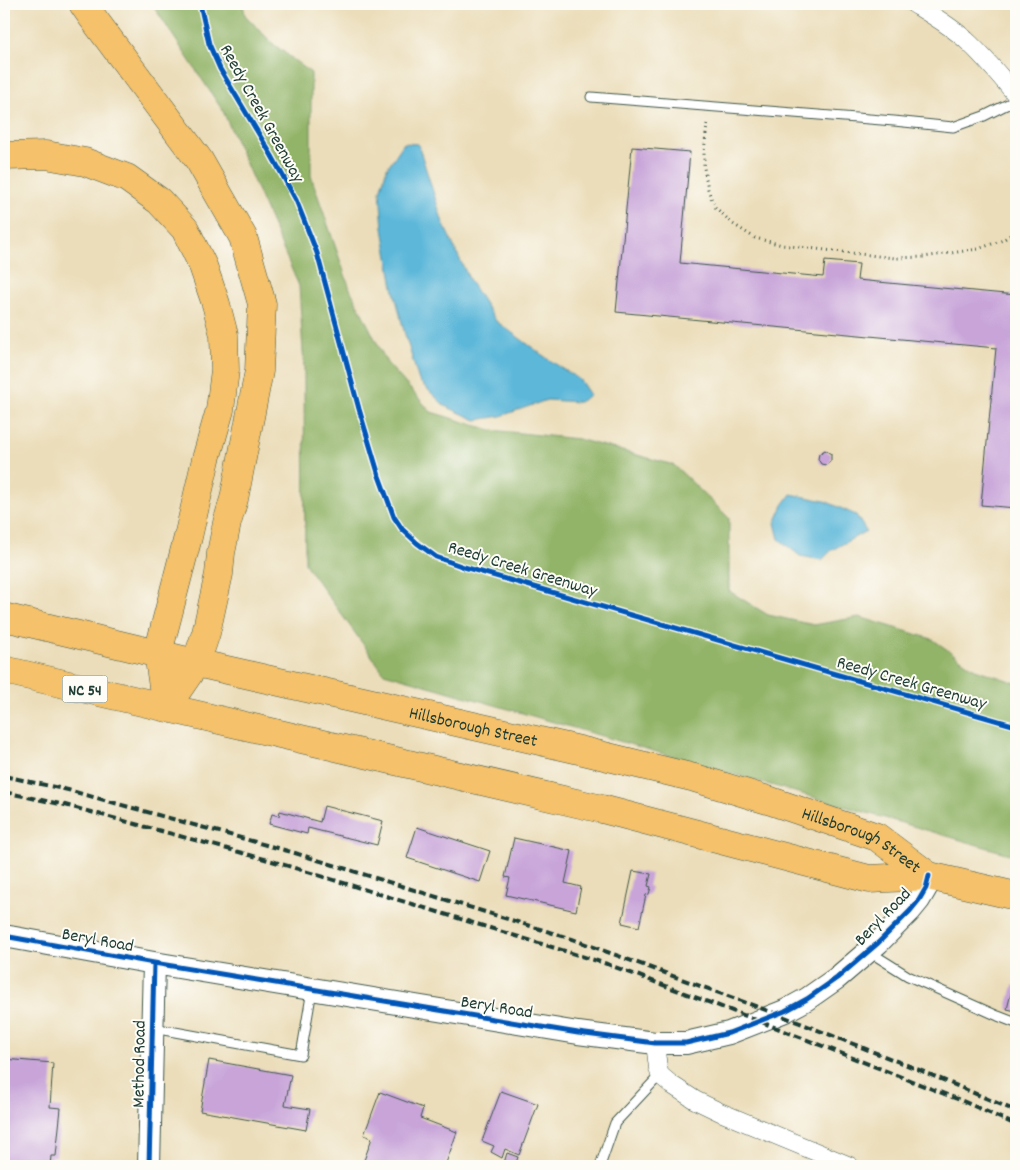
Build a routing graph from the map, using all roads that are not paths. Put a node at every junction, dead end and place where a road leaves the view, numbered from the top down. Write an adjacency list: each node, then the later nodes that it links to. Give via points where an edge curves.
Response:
1 (84, 4): 9 (main road, via 199,160 242,236 262,304 258,371 219,574)
2 (914, 4): 3 (street, via 966,39)
3 (1016, 95)
4 (591, 98): 5 (lane, via 953,127)
5 (1016, 100)
6 (4, 156): 8 (main road, via 46,155 85,162 127,178 160,201 185,229 203,266 216,304 224,335 225,370 220,410)
7 (4, 617): 8 (main road, Hillsborough Street)
8 (158, 653): 9 (main road, Hillsborough Street); 11 (main road)
9 (196, 663): 11 (main road); 12 (main road, Hillsborough Street, via 575,749 771,800 877,837)
10 (4, 670): 11 (main road, Hillsborough Street / NC 54)
11 (166, 708): 12 (main road, Hillsborough Street, via 602,810 869,879)
12 (929, 876): 13 (main road, Hillsborough Street); 15 (street, Beryl Road, via 919,900)
13 (1016, 896)
14 (4, 936): 16 (street, Beryl Road)
15 (868, 951): 18 (lane, via 908,976); 20 (street, Beryl Road, via 837,978 784,1011 703,1040)
16 (154, 963): 17 (street, Beryl Road); 19 (street, Method Road)
17 (312, 989): 19 (lane, via 301,1055); 20 (street, Beryl Road, via 568,1032)
18 (1016, 1023)
19 (152, 1028): 22 (street, Method Road)
20 (655, 1043): 21 (street)
21 (660, 1075): 23 (lane, via 615,1123); 24 (street, via 695,1100 720,1112)
22 (149, 1166)
23 (600, 1166)
24 (850, 1166)

